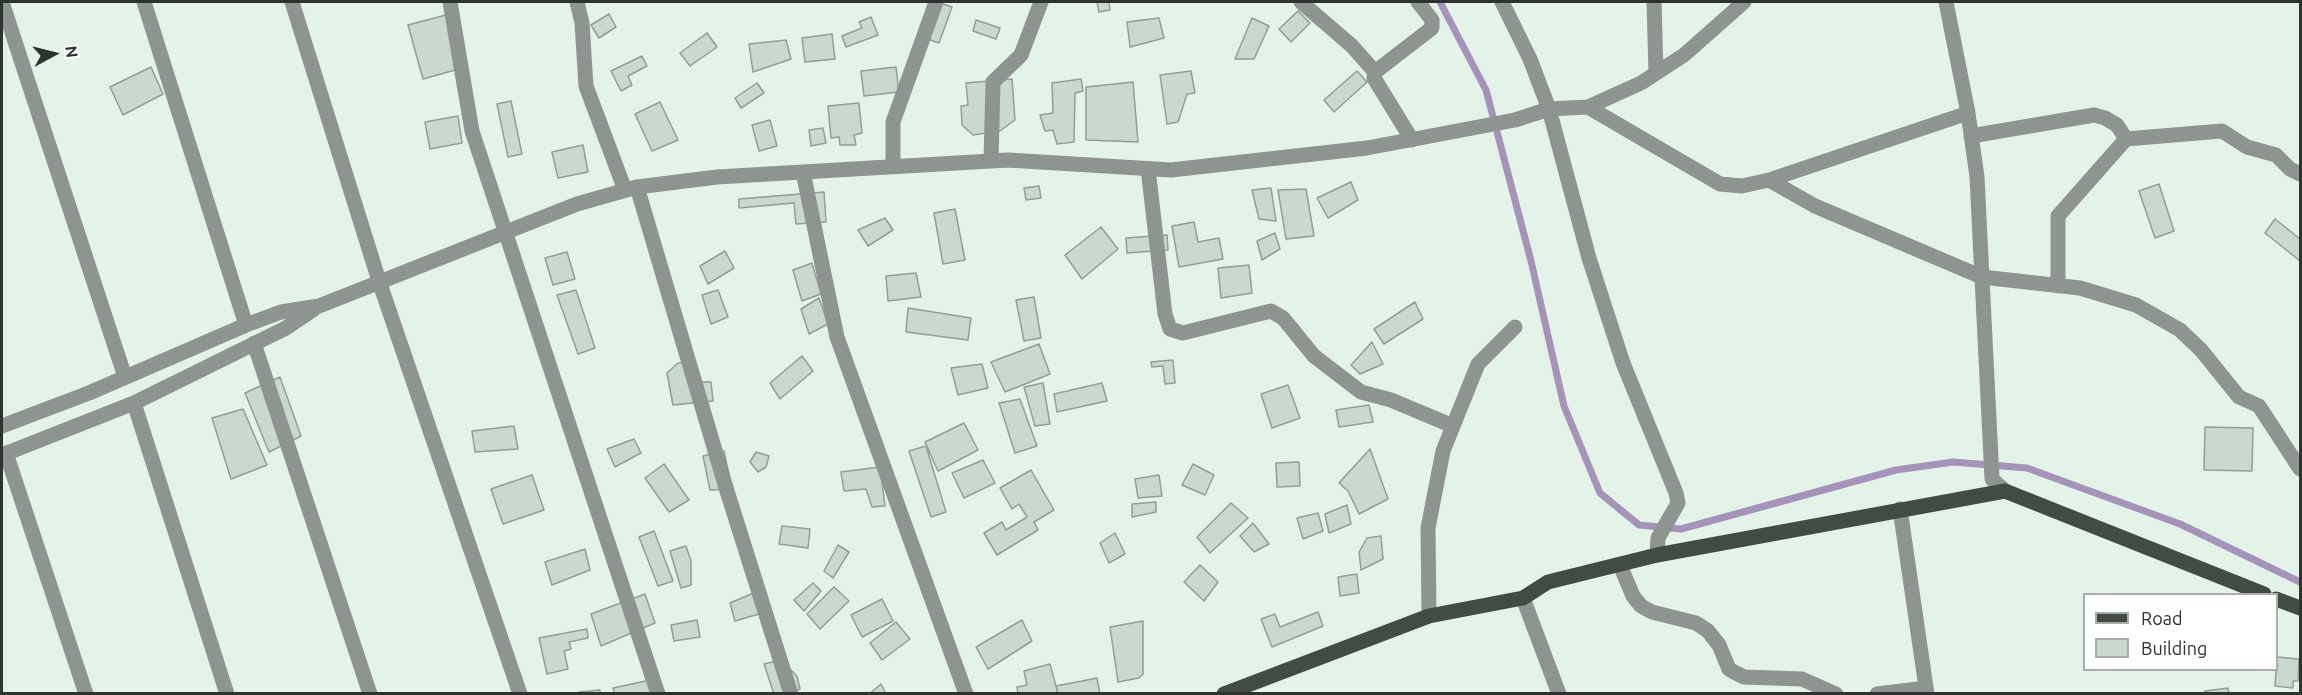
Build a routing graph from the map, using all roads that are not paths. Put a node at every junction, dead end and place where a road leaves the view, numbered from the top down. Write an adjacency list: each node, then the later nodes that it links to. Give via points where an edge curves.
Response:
1 (2, 2): 37 (street)
2 (144, 2): 34 (street)
3 (292, 2): 31 (street)
4 (450, 2): 29 (street, via 472,131)
5 (577, 2): 28 (street, via 586,87)
6 (936, 2): 23 (street, via 893,122)
7 (1041, 2): 22 (street, via 1021,56 993,82)
8 (1301, 2): 14 (street, via 1352,46)
9 (1418, 2): 14 (street, via 1432,20 1432,28)
10 (1503, 2): 17 (street)
11 (1654, 2): 15 (street)
12 (1744, 2): 15 (street, via 1684,55)
13 (1946, 2): 18 (street)
14 (1375, 72): 21 (street, via 1374,78)
15 (1656, 73): 16 (street)
16 (1588, 107): 17 (street); 27 (street, via 1720,184 1742,186)
17 (1549, 109): 21 (street, via 1515,120); 45 (street, via 1619,353 1678,503 1658,537)
18 (1968, 113): 19 (street); 27 (street)
19 (1971, 136): 20 (street, via 2094,115 2117,125); 30 (street)
20 (2126, 139): 26 (street, via 2222,130 2247,147 2277,155); 32 (street, via 2058,216)
21 (1412, 140): 24 (street, via 1263,162 1171,171)
22 (991, 160): 23 (street); 24 (street)
23 (893, 166): 25 (street)
24 (1148, 169): 40 (street, via 1170,329 1183,333 1271,311 1282,318 1314,356 1361,392)
25 (803, 172): 28 (street, via 717,177); 59 (street, via 837,337)
26 (2301, 174)
27 (1769, 180): 30 (street, via 1815,206)
28 (631, 189): 29 (street, via 577,204); 58 (street)
29 (504, 233): 31 (street); 57 (street)
30 (1982, 278): 32 (street); 43 (street, via 1992,479)
31 (379, 282): 33 (street); 56 (street)
32 (2058, 286): 42 (street, via 2080,288 2136,305 2180,330 2239,397 2259,406)
33 (319, 306): 34 (street, via 281,312); 36 (street)
34 (246, 325): 37 (street)
35 (1515, 327): 40 (street, via 1478,364)
36 (254, 344): 38 (street); 55 (street)
37 (125, 377): 39 (street)
38 (134, 402): 41 (street); 54 (street)
39 (2, 426)
40 (1453, 426): 51 (street, via 1443,451 1428,528)
41 (4, 454): 53 (street)
42 (2301, 469)
43 (2005, 491): 44 (main road); 47 (main road)
44 (1900, 509): 45 (main road); 52 (street)
45 (1657, 555): 46 (main road)
46 (1620, 565): 48 (main road, via 1548,582); 62 (street, via 1641,606 1696,623 1708,631 1734,672 1744,677 1802,679)
47 (2261, 593)
48 (1522, 598): 51 (main road); 61 (street)
49 (2278, 599): 50 (main road)
50 (2301, 608)
51 (1429, 616): 60 (main road)
52 (1927, 691): 63 (street)
53 (86, 693)
54 (226, 693)
55 (370, 693)
56 (520, 693)
57 (658, 693)
58 (791, 693)
59 (966, 693)
60 (1224, 693)
61 (1559, 693)
62 (1836, 693)
63 (1877, 693)

